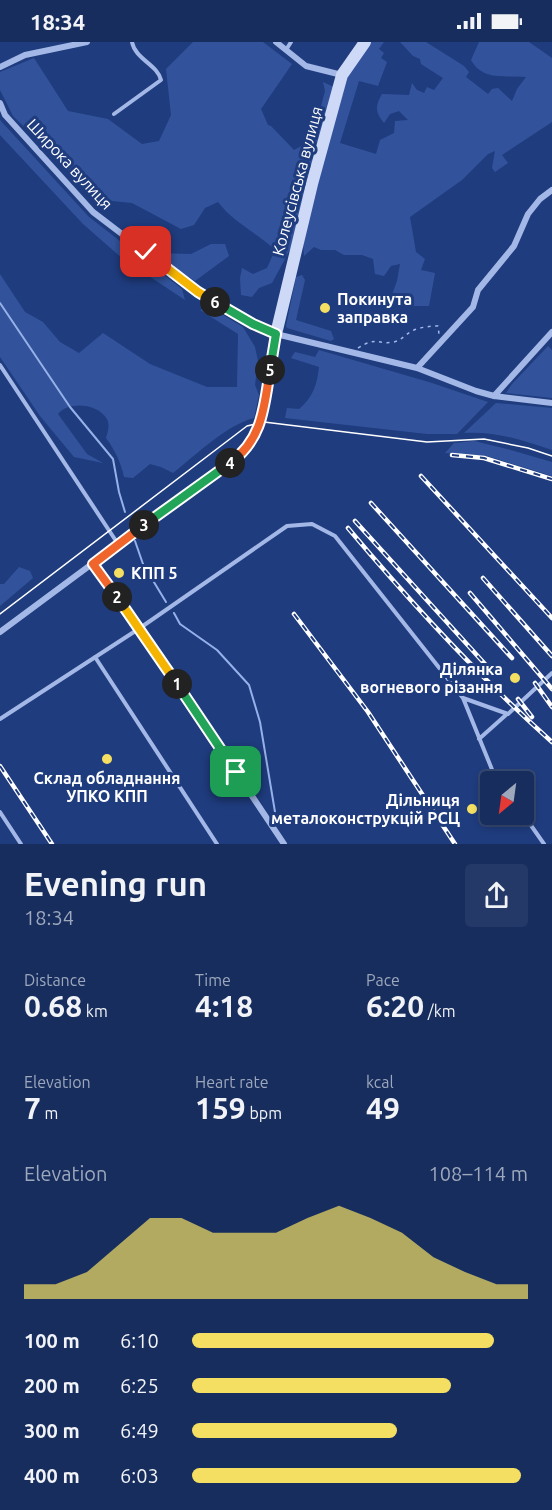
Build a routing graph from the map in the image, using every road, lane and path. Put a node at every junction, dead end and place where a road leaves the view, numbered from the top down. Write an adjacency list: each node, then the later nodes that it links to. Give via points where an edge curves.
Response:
1 (87, 42): 7 (street, via 25,55)
2 (132, 42): 10 (lane, via 140,58 161,80)
3 (276, 42): 6 (street)
4 (291, 42): 6 (lane)
5 (365, 42): 8 (street, Колеусівська вулиця)
6 (286, 50): 8 (street, via 306,66)
7 (0, 67)
8 (342, 75): 13 (street, Колеусівська вулиця)
9 (0, 103): 13 (street, Широка вулиця, via 5,115 93,212 198,292)
10 (114, 114)
11 (552, 190): 14 (street, via 528,214 514,246 478,290 473,307)
12 (552, 332): 18 (street)
13 (276, 334): 15 (street, Широка вулиця); 20 (street, via 261,422 247,449)
14 (440, 344): 15 (path, via 438,326 426,326 393,342 373,340); 17 (street)
15 (354, 352): 17 (street, Широка вулиця)
16 (0, 365): 20 (lane)
17 (417, 368): 18 (street, Широка вулиця)
18 (494, 396): 19 (street, Широка вулиця)
19 (552, 403)
20 (119, 544): 21 (street)
21 (93, 564): 22 (street); 23 (street)
22 (140, 628): 24 (lane); 26 (lane, via 287,526 312,524 335,536); 35 (street)
23 (0, 632)
24 (95, 657): 28 (lane); 34 (lane)
25 (552, 674): 27 (lane)
26 (463, 698): 27 (lane); 29 (lane)
27 (508, 714): 29 (lane)
28 (0, 719)
29 (479, 739): 30 (lane)
30 (493, 771)
31 (0, 812): 33 (lane)
32 (531, 825): 36 (lane)
33 (21, 844)
34 (217, 844)
35 (284, 844)
36 (544, 844)

